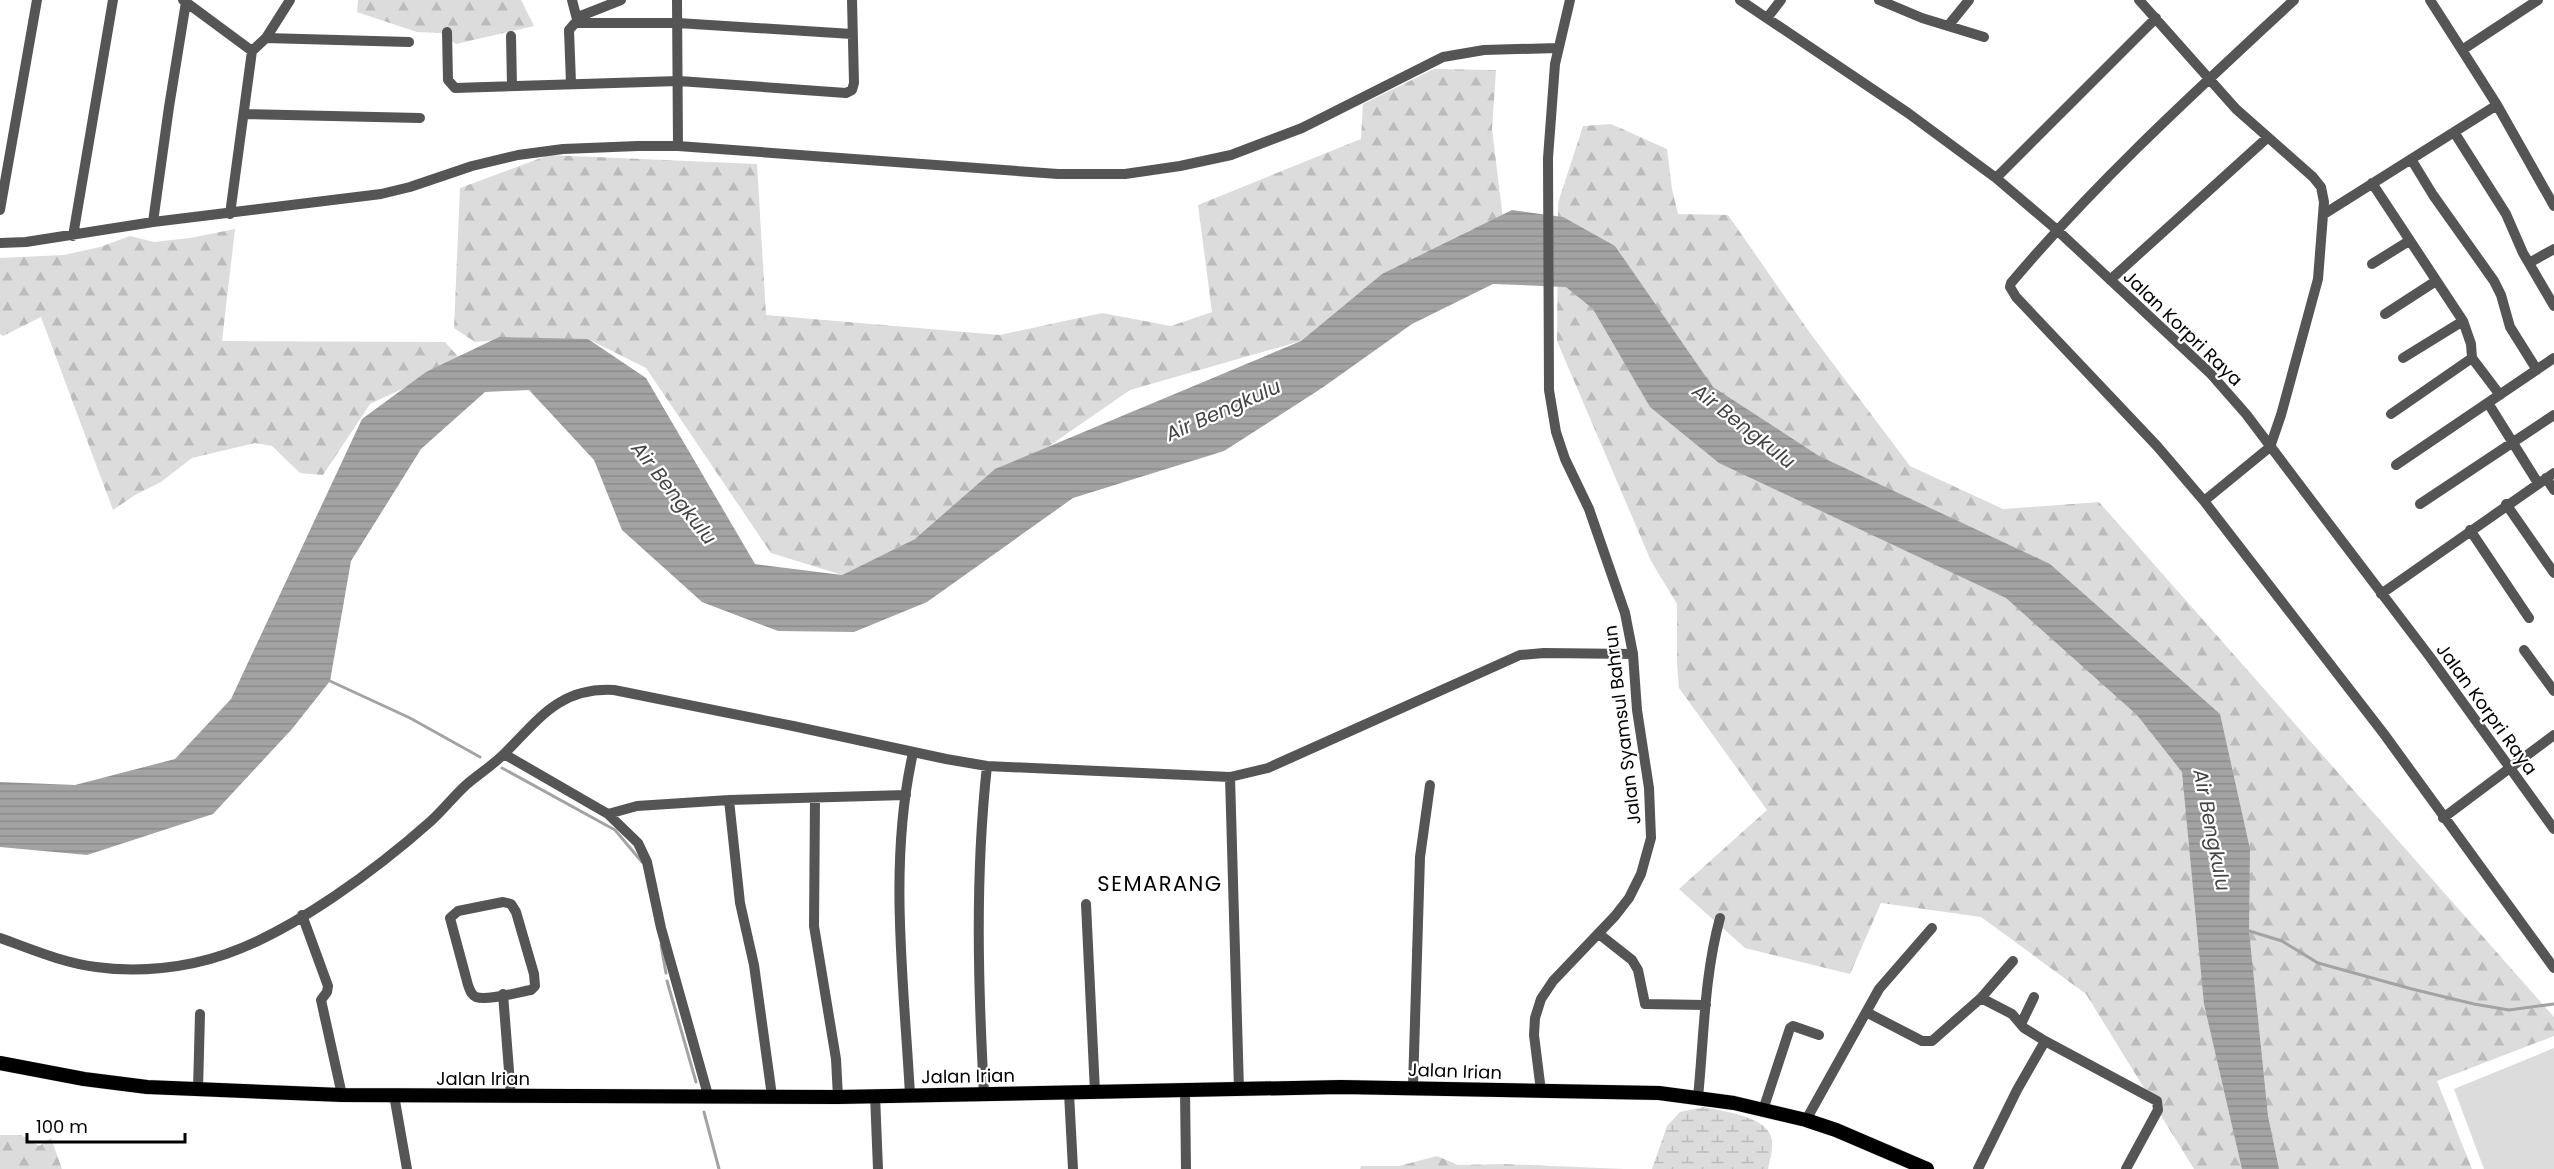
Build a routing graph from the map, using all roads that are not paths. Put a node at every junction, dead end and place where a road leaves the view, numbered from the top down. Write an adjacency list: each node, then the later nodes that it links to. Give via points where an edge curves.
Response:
1 (37, 0): 47 (street)
2 (113, 0): 52 (street)
3 (290, 0): 28 (street)
4 (572, 0): 21 (street)
5 (621, 0): 21 (street)
6 (678, 0): 22 (street)
7 (852, 0): 25 (street)
8 (1570, 0): 30 (street)
9 (1740, 0): 19 (street, Jalan Korpri Raya)
10 (1781, 0): 19 (street)
11 (1879, 0): 18 (street)
12 (1969, 0): 23 (street)
13 (2139, 0): 20 (street)
14 (2294, 0): 33 (street)
15 (2430, 0): 31 (street)
16 (2538, 0): 31 (street)
17 (185, 1): 32 (street); 50 (street)
18 (1901, 4): 23 (street)
19 (1767, 18): 44 (street, Jalan Korpri Raya)
20 (2156, 18): 33 (street); 44 (street)
21 (578, 20): 22 (street); 35 (street, via 569,30)
22 (678, 23): 25 (street); 34 (street)
23 (1948, 26): 27 (street)
24 (447, 32): 36 (street, via 447,75 451,85)
25 (852, 34): 34 (street, via 854,83 848,92)
26 (512, 36): 36 (street)
27 (1984, 37)
28 (266, 38): 29 (street); 32 (street)
29 (410, 42)
30 (1557, 48): 42 (street, via 1484,50 1443,57 1273,140 1231,155 1125,174 1001,171); 84 (street, Jalan Syamsul Bahrun, via 1548,158 1549,390 1556,432 1613,573)
31 (2462, 50): 37 (street)
32 (252, 51): 38 (street)
33 (2208, 79): 41 (street); 51 (street)
34 (679, 81): 35 (street); 42 (street)
35 (571, 83): 36 (street)
36 (512, 86)
37 (2497, 105): 40 (street); 46 (street)
38 (244, 114): 39 (street); 48 (street)
39 (420, 118)
40 (2454, 132): 43 (street); 56 (street, via 2506,214)
41 (2267, 138): 49 (street, via 2319,185); 58 (street)
42 (678, 146): 48 (street, via 518,155 381,194)
43 (2411, 159): 45 (street); 66 (street, via 2499,289 2510,327)
44 (1996, 178): 51 (street, Jalan Korpri Raya)
45 (2372, 183): 49 (street); 53 (street)
46 (2554, 206)
47 (0, 210)
48 (230, 214): 50 (street)
49 (2324, 214): 72 (street, via 2318,279)
50 (153, 222): 52 (street)
51 (2057, 230): 58 (street, Jalan Korpri Raya); 76 (street, via 2013,281 2011,290)
52 (73, 236): 54 (street)
53 (2409, 241): 57 (street); 59 (street)
54 (0, 243)
55 (2554, 249): 56 (street)
56 (2529, 263): 60 (street)
57 (2372, 264)
58 (2110, 280): 72 (street, Jalan Korpri Raya, via 2210,373)
59 (2436, 281): 61 (street); 62 (street)
60 (2554, 306)
61 (2385, 314)
62 (2463, 321): 63 (street); 64 (street)
63 (2403, 358)
64 (2472, 358): 67 (street); 69 (street)
65 (2554, 358): 66 (street)
66 (2537, 370): 67 (street)
67 (2500, 395): 68 (street)
68 (2488, 404): 71 (street); 73 (street)
69 (2391, 414)
70 (2554, 415): 71 (street)
71 (2513, 442): 74 (street); 77 (street)
72 (2270, 447): 76 (street); 81 (street, Jalan Korpri Raya)
73 (2396, 465)
74 (2546, 478): 75 (street); 78 (street)
75 (2554, 490)
76 (2204, 501): 97 (street)
77 (2420, 504)
78 (2506, 504): 79 (street); 80 (street)
79 (2470, 530): 81 (street); 82 (street)
80 (2554, 573)
81 (2381, 594): 90 (street, Jalan Korpri Raya)
82 (2529, 618)
83 (2524, 650): 85 (street)
84 (1633, 654): 91 (street, via 1520,655 1287,760); 103 (street, Jalan Syamsul Bahrun, via 1651,838 1641,874 1629,898)
85 (2554, 691)
86 (2554, 735): 90 (street)
87 (913, 753): 88 (street, via 601,689 569,696 552,706); 89 (street); 93 (street)
88 (504, 754): 96 (street); 100 (street, via 386,858)
89 (987, 766): 91 (street); 124 (street, via 978,892)
90 (2510, 769): 97 (street); 98 (street, Jalan Korpri Raya)
91 (1230, 777): 120 (street)
92 (1430, 785): 117 (street, via 1420,857)
93 (906, 795): 94 (street); 129 (street, via 899,894)
94 (815, 798): 95 (street); 132 (street, via 814,926 836,1059)
95 (729, 800): 96 (street, via 638,806); 131 (street, via 740,903 754,965)
96 (608, 814): 127 (street, via 638,843 647,862 661,928)
97 (2443, 818): 106 (street)
98 (2554, 829)
99 (1086, 904): 122 (street)
100 (302, 915): 104 (street, via 226,954 166,967 94,967); 125 (street, via 328,986 321,1000)
101 (1720, 918): 110 (street, via 1713,942)
102 (1932, 928): 111 (street, via 1879,989)
103 (1599, 934): 110 (street, via 1632,960 1645,1004); 121 (street, Jalan Syamsul Bahrun, via 1553,981 1537,1008 1534,1035)
104 (0, 938)
105 (2013, 961): 108 (street)
106 (2554, 968)
107 (502, 994): 107 (street, via 480,998 471,993 450,920 455,913 503,902 513,906 535,986); 130 (street)
108 (1981, 998): 111 (street, via 1937,1039 1928,1042); 113 (street, via 2012,1014)
109 (2034, 998): 113 (street)
110 (1706, 1005): 133 (street)
111 (1866, 1012): 135 (street)
112 (200, 1014): 118 (street)
113 (2021, 1024): 115 (street)
114 (1819, 1035): 134 (street, via 1790,1028)
115 (2045, 1041): 142 (street); 143 (street, via 2158,1102 2158,1110)
116 (0, 1063): 118 (main road, Jalan Irian, via 84,1079)
117 (1413, 1087): 120 (main road, Jalan Irian); 121 (main road, Jalan Irian)
118 (198, 1090): 125 (main road, Jalan Irian)
119 (1185, 1090): 120 (main road, Jalan Irian); 122 (main road, Jalan Irian); 140 (street)
120 (1239, 1090)
121 (1541, 1091): 133 (main road, Jalan Irian)
122 (1095, 1092): 123 (main road, Jalan Irian)
123 (1069, 1093): 124 (main road, Jalan Irian); 139 (street)
124 (984, 1094): 129 (main road, Jalan Irian)
125 (342, 1095): 126 (main road, Jalan Irian)
126 (394, 1095): 130 (main road, Jalan Irian); 137 (street)
127 (708, 1095): 130 (main road, Jalan Irian); 131 (main road, Jalan Irian)
128 (875, 1095): 129 (main road, Jalan Irian); 132 (main road, Jalan Irian); 138 (street)
129 (910, 1095)
130 (511, 1096)
131 (772, 1096): 132 (main road, Jalan Irian)
132 (838, 1097)
133 (1698, 1097): 134 (main road, Jalan Irian)
134 (1763, 1110): 135 (main road, Jalan Irian)
135 (1806, 1120): 136 (main road, Jalan Irian, via 1836,1130)
136 (1907, 1165): 141 (main road, Jalan Irian)
137 (407, 1169)
138 (878, 1169)
139 (1073, 1169)
140 (1186, 1169)
141 (1927, 1169)
142 (1977, 1169)
143 (2126, 1169)

